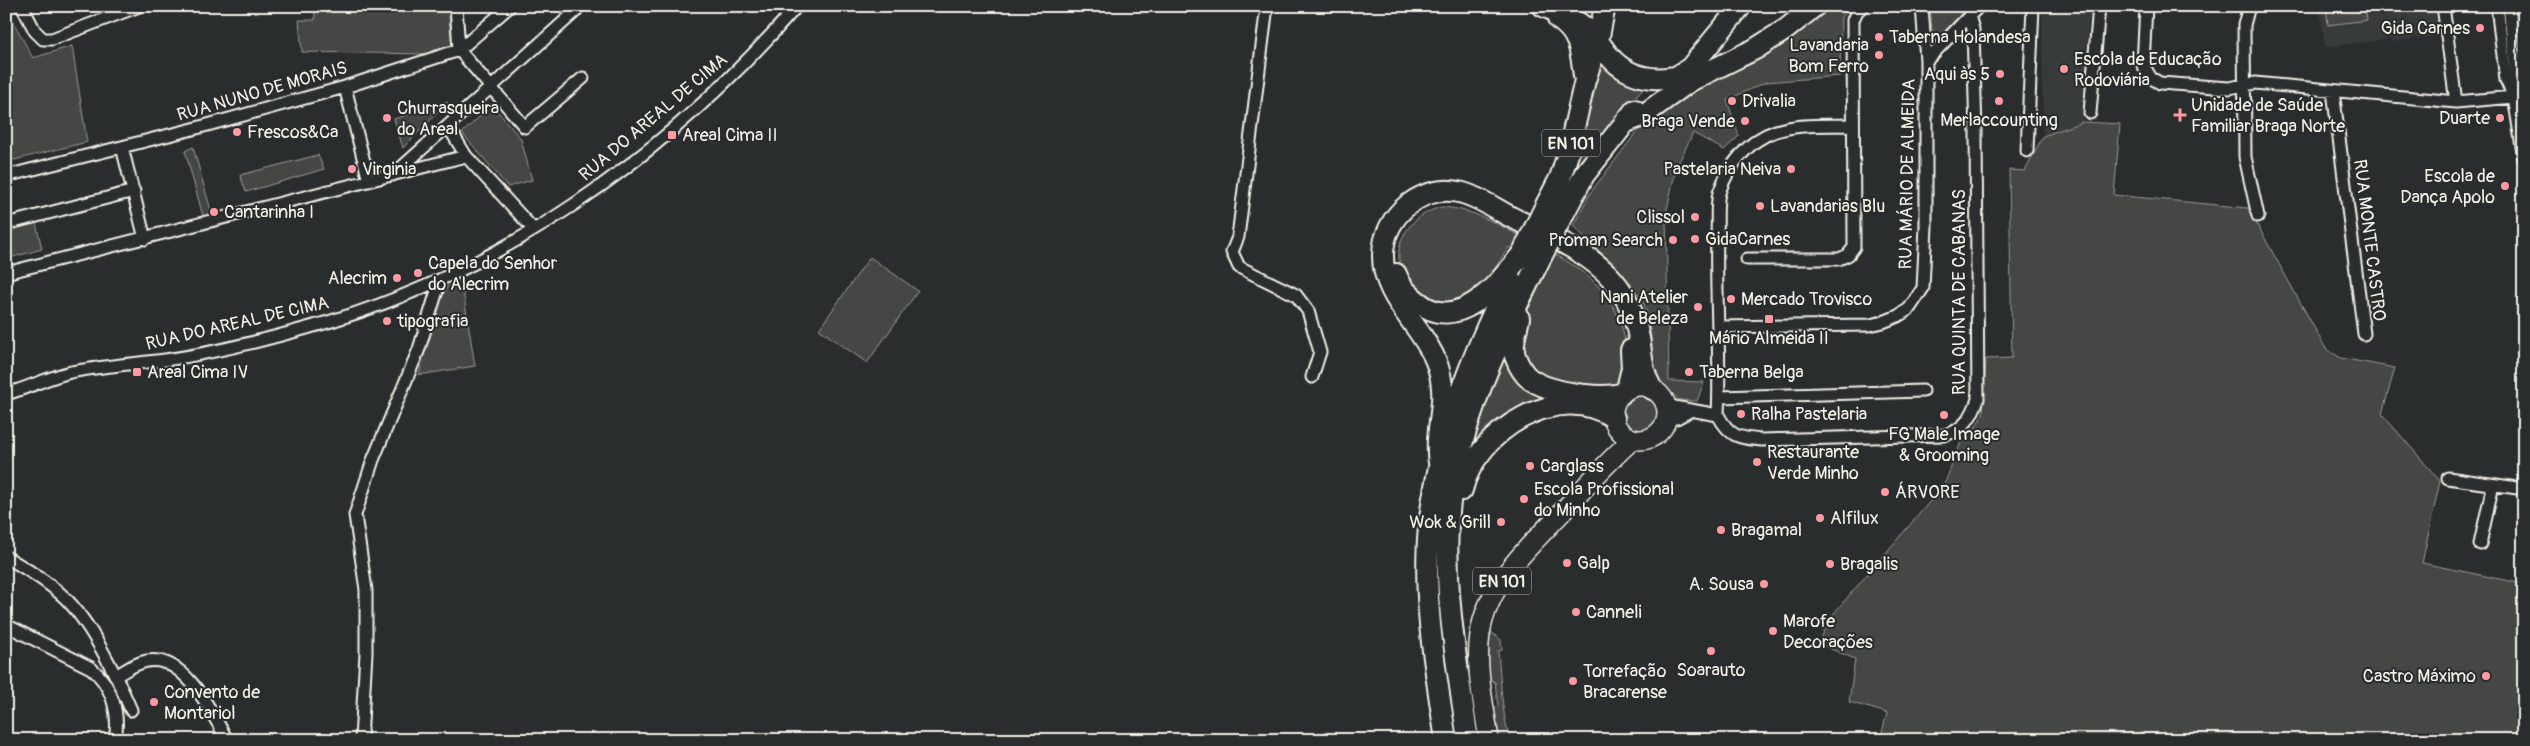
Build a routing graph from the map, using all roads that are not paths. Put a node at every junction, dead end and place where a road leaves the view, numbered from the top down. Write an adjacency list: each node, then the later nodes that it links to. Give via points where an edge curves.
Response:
1 (22, 6): 21 (street, via 43,39 52,39)
2 (140, 6): 21 (street)
3 (456, 6): 25 (street)
4 (510, 6): 25 (street, RUA NUNO DE MORAIS)
5 (797, 6): 52 (street, RUA DO AREAL DE CIMA, via 712,95 604,184)
6 (1268, 6): 61 (street, via 1238,237 1232,252 1239,267 1296,295 1308,311 1320,352)
7 (1531, 6): 30 (highway, EN 101, via 1568,25 1582,53)
8 (1543, 6): 24 (highway, via 1572,18)
9 (1814, 6): 26 (highway, via 1785,30)
10 (1862, 6): 39 (street, via 1853,20)
11 (1922, 6): 27 (street, RUA MÁRIO DE ALMEIDA)
12 (1979, 6): 23 (street)
13 (2033, 6): 42 (street)
14 (2099, 6): 37 (street)
15 (2146, 6): 31 (street, via 2144,65 2151,78 2160,83 2229,88)
16 (2249, 6): 31 (street, via 2244,25)
17 (2443, 6): 36 (street)
18 (2497, 6): 35 (street, via 2506,80)
19 (2508, 6): 35 (street, via 2517,80)
20 (1740, 8): 28 (highway, EN 101, via 1690,68)
21 (119, 10)
22 (576, 11): 33 (street)
23 (1969, 16): 27 (street); 68 (street, RUA QUINTA DE CABANAS, via 1973,29 1976,153 1978,399 1973,414 1955,433 1944,435 1762,440 1741,438 1726,430)
24 (1602, 23): 28 (highway, via 1610,57 1629,72 1649,79); 30 (highway)
25 (460, 50): 32 (street, RUA NUNO DE MORAIS); 33 (street)
26 (1732, 60): 28 (highway); 38 (highway, via 1690,81 1642,116)
27 (1926, 61): 59 (street, RUA MÁRIO DE ALMEIDA, via 1926,226 1922,288 1914,303 1898,316 1870,324)
28 (1673, 77): 38 (highway, EN 101, via 1646,96)
29 (583, 78): 33 (street, via 525,127)
30 (1585, 80): 49 (highway, EN 101, via 1560,178)
31 (2246, 84): 34 (street); 50 (street, via 2245,157)
32 (345, 87): 41 (street, RUA NUNO DE MORAIS); 47 (street)
33 (492, 88): 40 (street)
34 (2333, 90): 36 (street); 60 (street, RUA MONTE CASTRO)
35 (2514, 97): 36 (street); 44 (street)
36 (2456, 102)
37 (2090, 114)
38 (1629, 121): 49 (highway, EN 101)
39 (1852, 125): 55 (street, via 1855,242 1851,252 1839,259); 59 (street, via 1794,127 1776,131 1756,141 1741,154 1719,195)
40 (448, 126): 43 (street); 46 (street)
41 (122, 146): 45 (street, RUA NUNO DE MORAIS); 48 (street)
42 (2027, 151)
43 (466, 156): 46 (street); 52 (street)
44 (2524, 159)
45 (6, 176)
46 (392, 176): 47 (street)
47 (369, 181): 53 (street)
48 (134, 191): 51 (street); 53 (street)
49 (1556, 208): 54 (highway, EN 101, bridge)
50 (2258, 216)
51 (6, 224)
52 (534, 230): 57 (street, RUA DO AREAL DE CIMA, via 475,265)
53 (145, 239): 56 (street)
54 (1531, 258): 58 (highway, EN 101); 63 (highway, via 1465,309 1437,311 1422,306 1400,284 1393,254 1398,231 1408,218 1430,203 1445,201 1480,208 1574,258 1607,289 1623,317 1632,368); 72 (highway, EN 101, via 1474,354)
55 (1747, 259)
56 (6, 273)
57 (440, 281): 64 (street, RUA DO AREAL DE CIMA, via 382,305 308,328 168,359 70,372); 84 (street, via 418,349 373,460 355,515 366,590)
58 (1519, 301): 63 (highway, via 1515,354 1520,367 1530,378 1549,386 1596,396); 78 (highway, EN 101, via 1470,416 1457,466 1450,502)
59 (1718, 327): 65 (street)
60 (2364, 334)
61 (1312, 378)
62 (1924, 391): 65 (street)
63 (1624, 392): 66 (main road, via 1635,386); 69 (main road, EN 101, via 1614,409)
64 (6, 394)
65 (1719, 397): 68 (street)
66 (1661, 402): 67 (street); 67 (street, via 1677,418); 70 (main road, EN 101, via 1658,433 1642,440); 72 (highway, via 1644,370 1634,318 1626,298 1596,263 1485,202 1463,193 1427,193 1411,202 1390,226 1383,254 1391,286 1434,358 1442,379 1444,394 1436,446)
67 (1690, 411): 68 (street)
68 (1718, 415)
69 (1615, 421): 70 (main road, via 1626,436); 71 (main road, EN 101, via 1616,438); 78 (highway, via 1595,407 1563,406 1536,411 1498,433 1478,457 1462,488)
70 (1633, 439): 71 (main road, EN 101)
71 (1610, 458): 87 (main road, EN 101, via 1516,561 1493,596 1480,633 1478,666)
72 (1439, 463): 85 (highway, EN 101, via 1430,519 1428,574 1434,659)
73 (2448, 478): 74 (street)
74 (2493, 485): 75 (street); 76 (street)
75 (2524, 490)
76 (2480, 544)
77 (6, 558): 80 (street, via 65,598)
78 (1450, 588): 86 (highway, EN 101, via 1455,657)
79 (6, 625): 82 (street, via 100,675 107,684 114,706)
80 (116, 676): 81 (street); 83 (street, via 147,660 172,665 196,688)
81 (131, 710)
82 (115, 740)
83 (227, 740)
84 (361, 740)
85 (1446, 740)
86 (1468, 740)
87 (1490, 740)

